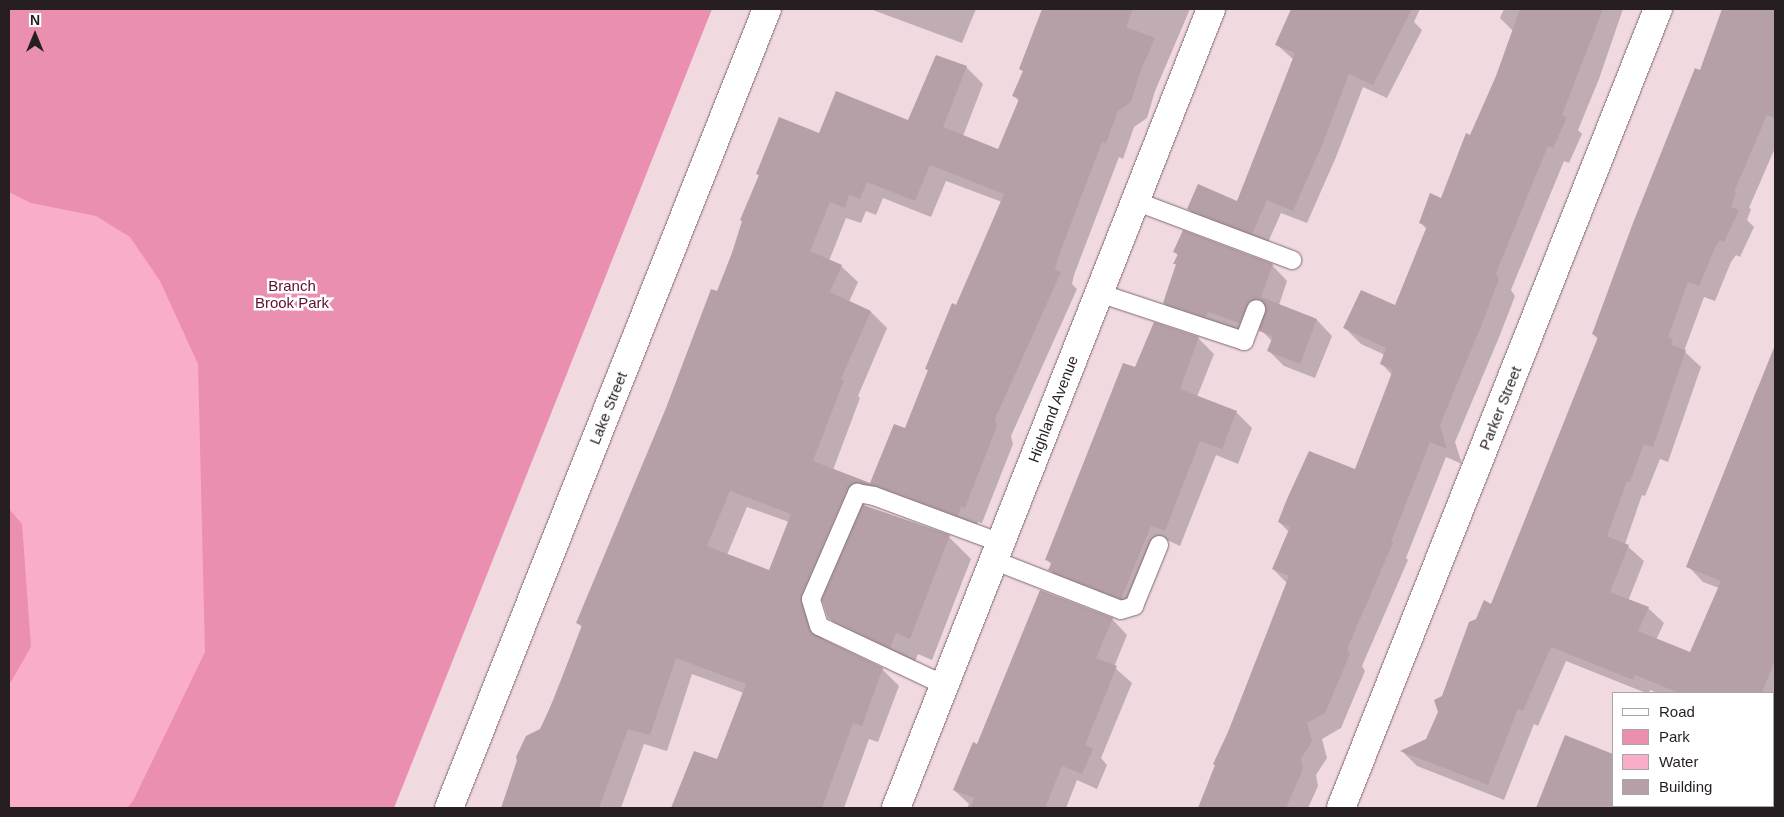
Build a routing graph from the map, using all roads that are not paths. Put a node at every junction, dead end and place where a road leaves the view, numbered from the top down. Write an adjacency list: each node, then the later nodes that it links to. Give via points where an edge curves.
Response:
1 (767, 9): 11 (street, Lake Street)
2 (1211, 9): 4 (street, Highland Avenue)
3 (1658, 9): 13 (street, Parker Street)
4 (1135, 201): 5 (lane); 6 (street, Highland Avenue)
5 (1292, 260)
6 (1099, 293): 7 (lane, via 1244,342); 9 (street, Highland Avenue)
7 (1256, 309)
8 (1159, 545): 9 (lane, via 1134,606 1121,610)
9 (997, 552): 10 (street, Highland Avenue); 10 (lane, via 874,496 857,493 811,599 819,626)
10 (944, 685): 12 (street, Highland Avenue)
11 (449, 808)
12 (896, 808)
13 (1341, 808)

